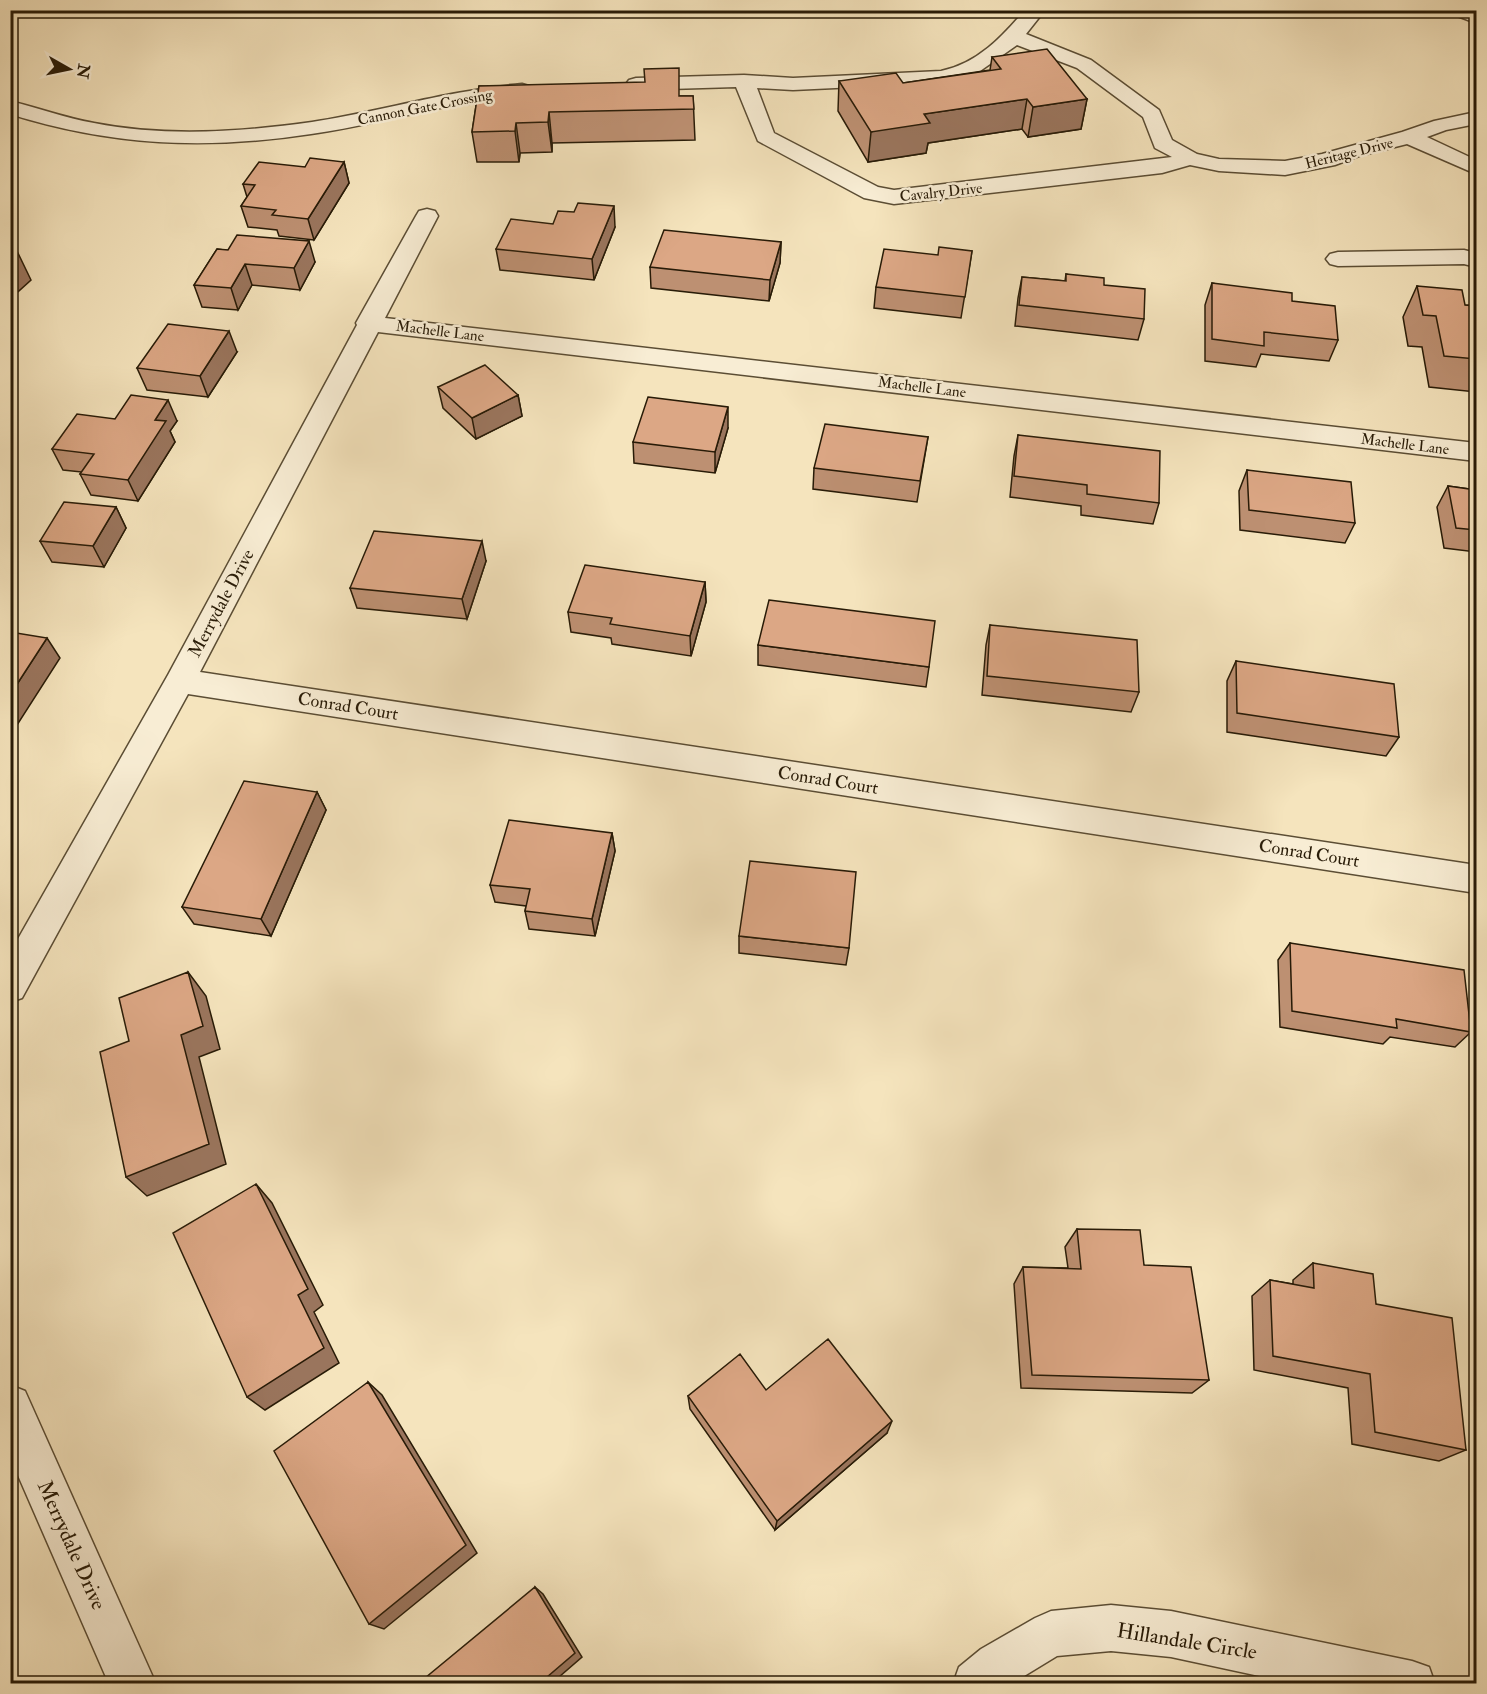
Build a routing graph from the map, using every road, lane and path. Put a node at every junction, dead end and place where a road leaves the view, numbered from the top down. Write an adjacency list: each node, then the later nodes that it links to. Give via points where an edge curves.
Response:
1 (1036, 10): 4 (street)
2 (1459, 10): 3 (street)
3 (1476, 17)
4 (1013, 36): 5 (street, via 966,72 941,77 793,84); 11 (street, Heritage Drive, via 1084,64 1152,114 1163,143)
5 (744, 81): 6 (street); 11 (street, Cavalry Drive, via 765,137 872,193 894,197 1162,166)
6 (619, 85)
7 (539, 89): 8 (street, Cannon Gate Crossing, via 425,104 276,134 158,139 95,131)
8 (10, 107)
9 (1476, 118): 10 (street, Heritage Drive)
10 (1409, 137): 11 (street, Heritage Drive, via 1285,168); 12 (street)
11 (1190, 159)
12 (1476, 168)
13 (427, 216): 16 (street, Merrydale Drive)
14 (1338, 259): 15 (street)
15 (1476, 260)
16 (368, 323): 17 (street, Machelle Lane); 18 (street, Merrydale Drive)
17 (1476, 452)
18 (180, 681): 19 (street, Conrad Court); 20 (street, Merrydale Drive)
19 (1476, 879)
20 (10, 987)
21 (10, 1406): 22 (street, Merrydale Drive)
22 (133, 1683)
23 (976, 1683): 24 (street, Hillandale Circle, via 997,1665 1050,1634 1111,1628 1171,1634)
24 (1412, 1683)

